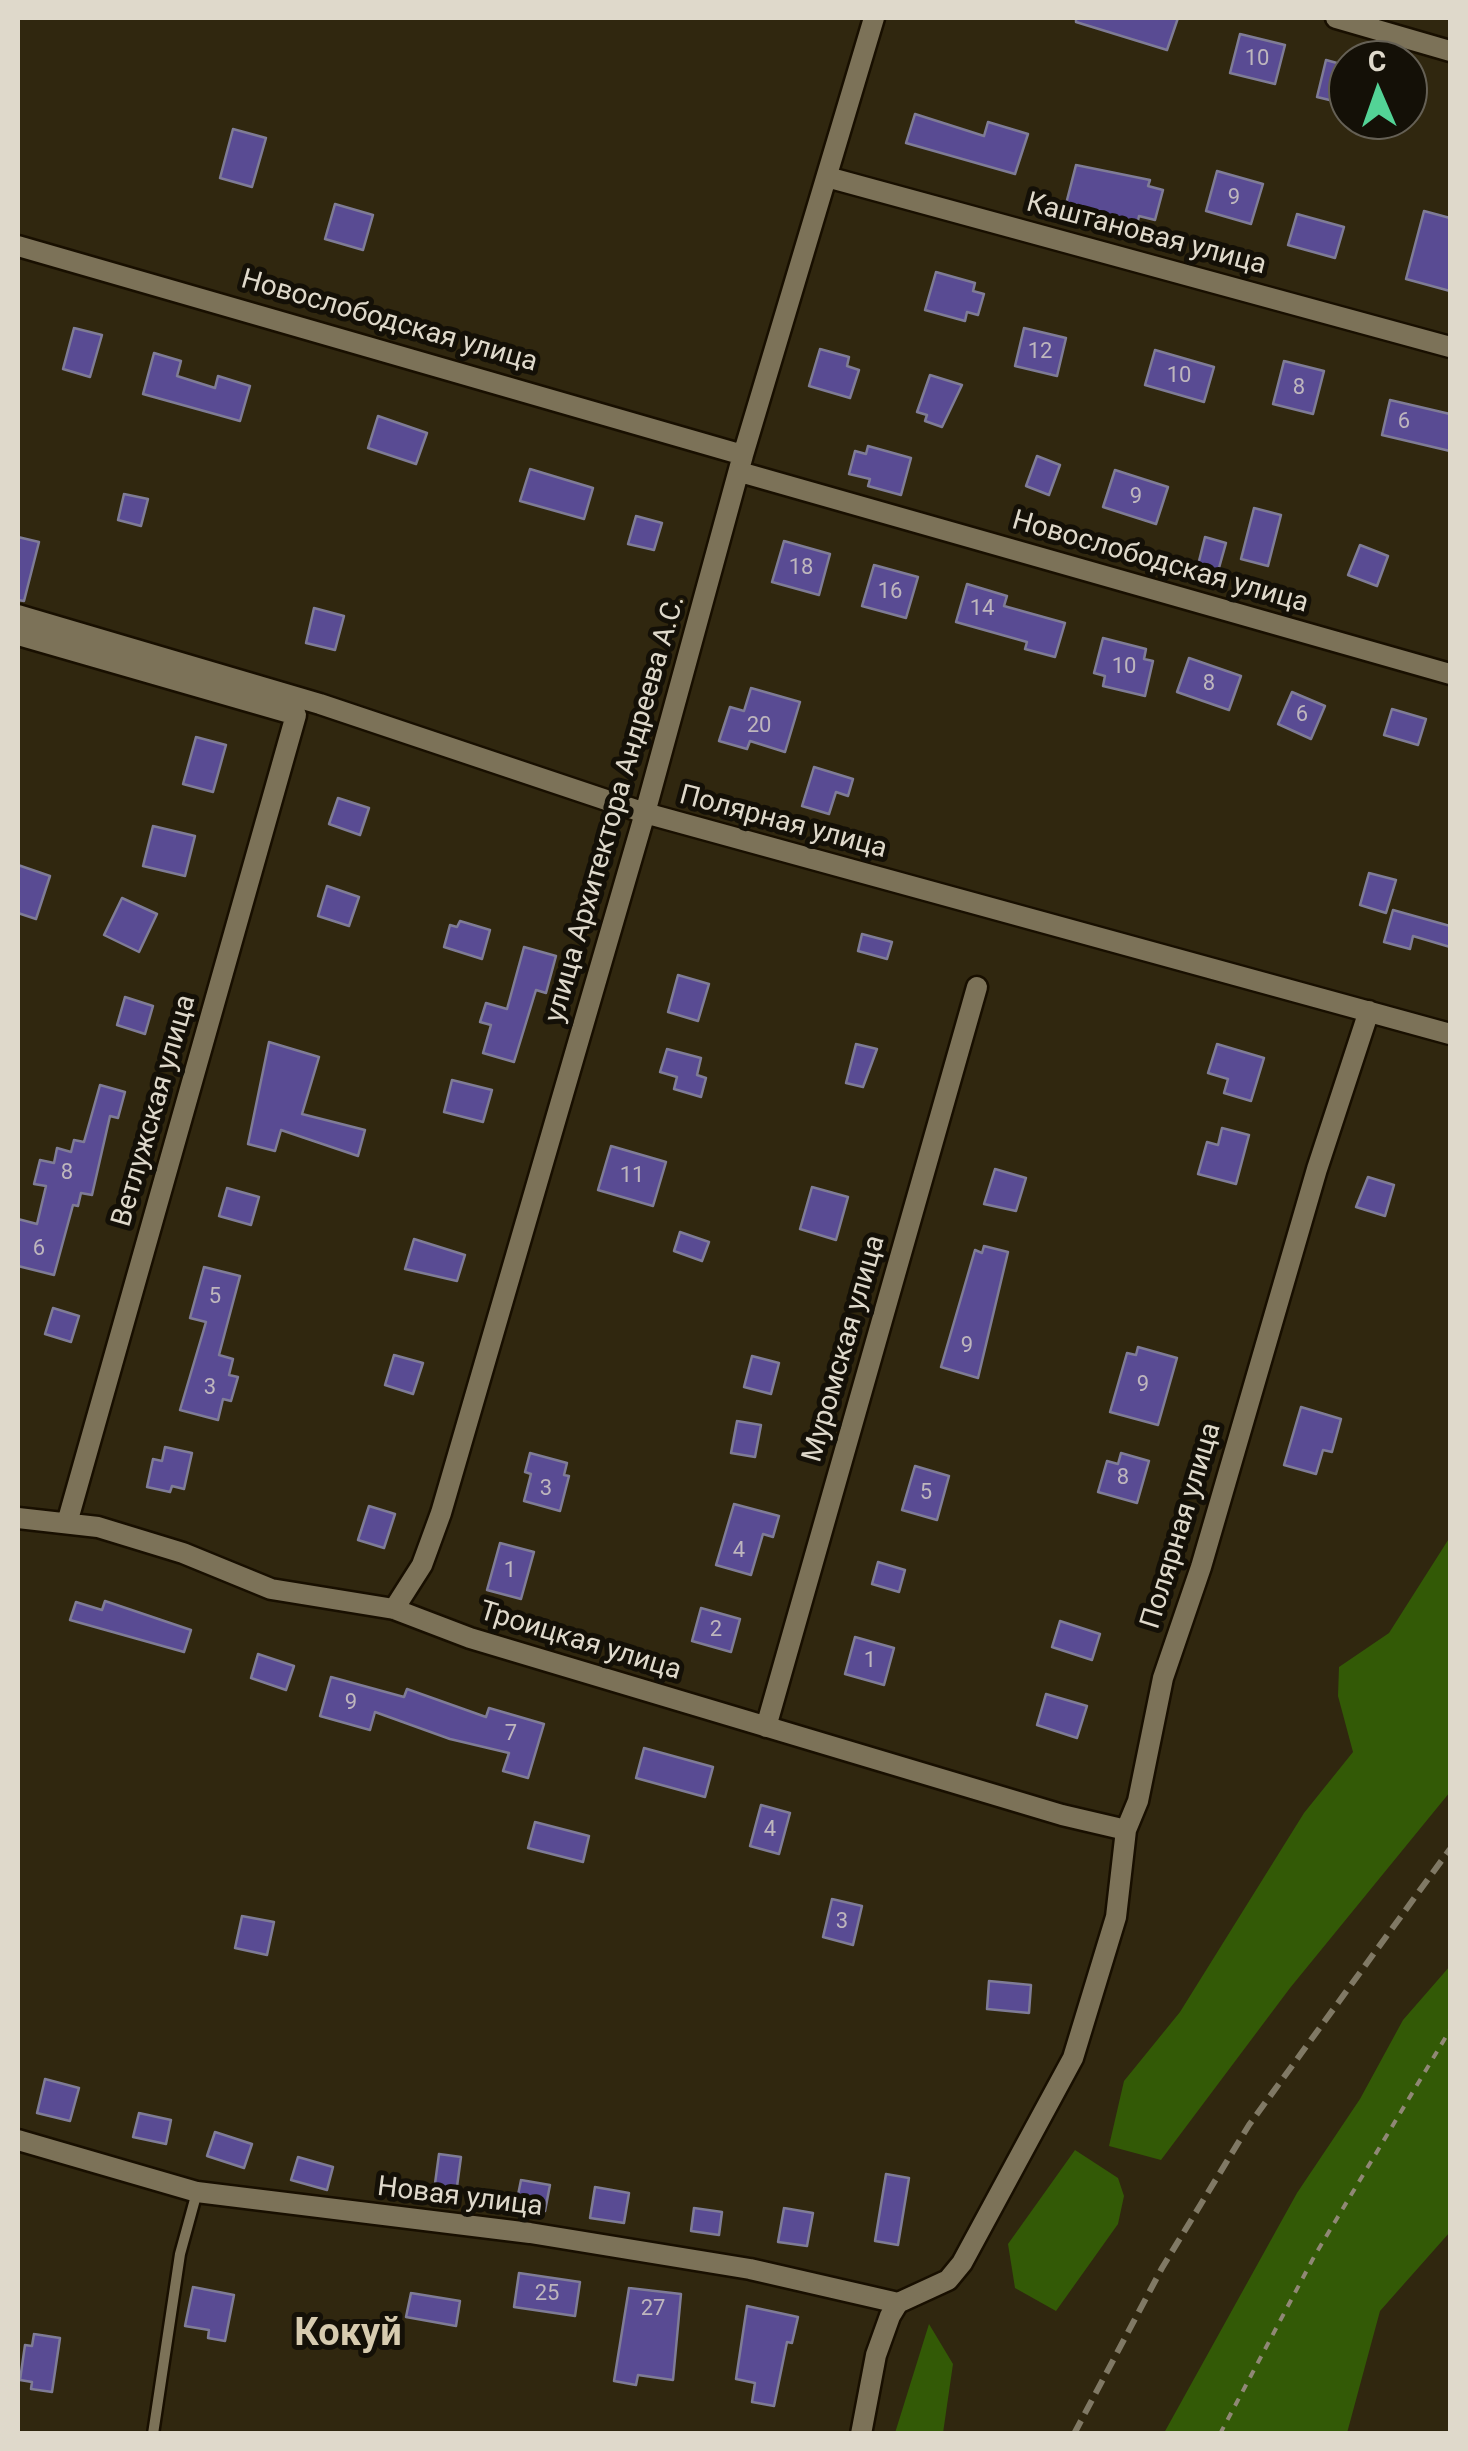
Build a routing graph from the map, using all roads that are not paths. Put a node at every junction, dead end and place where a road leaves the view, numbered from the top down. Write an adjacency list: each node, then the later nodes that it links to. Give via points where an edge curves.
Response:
1 (874, 18): 4 (street, улица Архитектора Андреева А.С.)
2 (1336, 18): 3 (street)
3 (1450, 51)
4 (827, 176): 6 (street, Каштановая улица); 7 (street, улица Архитектора Андреева А.С.)
5 (18, 246): 7 (street, Новослободская улица)
6 (1450, 347)
7 (742, 463): 10 (street, Новослободская улица); 11 (street, улица Архитектора Андреева А.С.)
8 (18, 615): 11 (street, Полярная улица, via 320,704)
9 (18, 635): 16 (street, Ветлужская улица, via 296,715)
10 (1450, 674)
11 (645, 813): 13 (street, Полярная улица); 17 (street, улица Архитектора Андреева А.С., via 440,1513 422,1565)
12 (978, 987): 18 (street, Муромская улица)
13 (1368, 1011): 14 (street, Полярная улица); 19 (street, Полярная улица, via 1162,1678 1138,1802)
14 (1450, 1034)
15 (18, 1518): 16 (street, Троицкая улица)
16 (67, 1523): 17 (street, Троицкая улица, via 183,1553 271,1589)
17 (394, 1609): 18 (street, Троицкая улица)
18 (766, 1727): 19 (street, Троицкая улица)
19 (1126, 1830): 22 (street, via 1116,1916 1073,2058 962,2263 948,2280)
20 (18, 2140): 21 (street, Новая улица)
21 (197, 2192): 22 (street, Новая улица, via 530,2232); 23 (lane, via 180,2254)
22 (898, 2303): 24 (street, via 882,2333)
23 (152, 2434)
24 (862, 2434)

